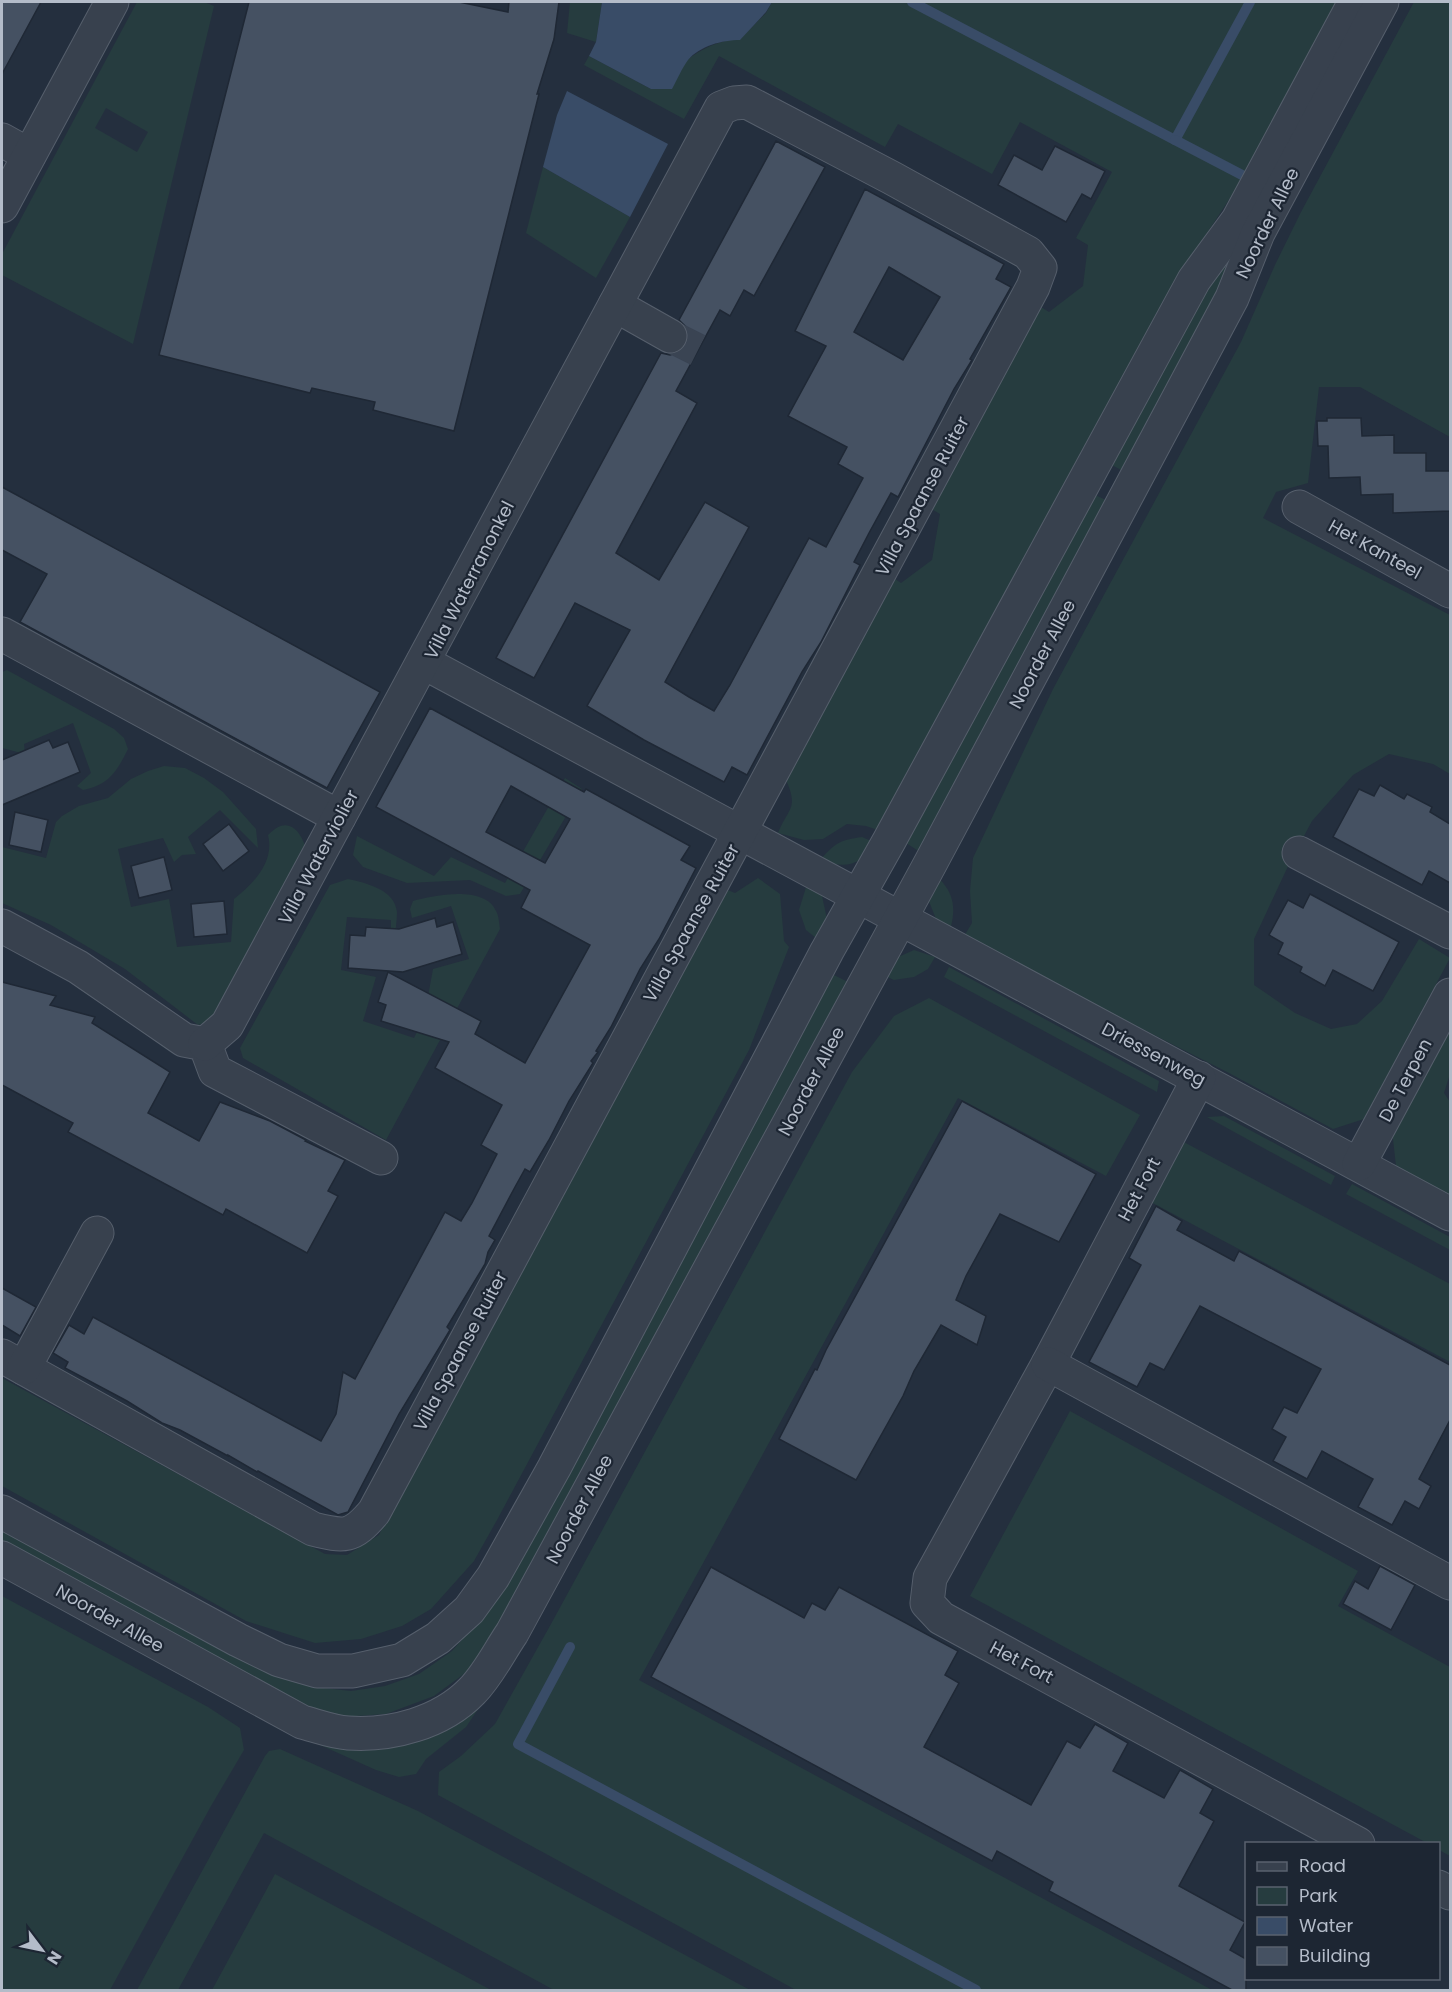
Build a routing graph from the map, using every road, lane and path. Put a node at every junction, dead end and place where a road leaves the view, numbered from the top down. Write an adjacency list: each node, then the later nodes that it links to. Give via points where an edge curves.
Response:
1 (112, 2): 5 (street)
2 (1355, 2): 16 (street, Noorder Allee, via 1238,220 1194,279)
3 (1382, 2): 17 (street, Noorder Allee, via 1258,234 1232,298)
4 (734, 103): 7 (street, Villa Waterranonkel, via 721,108); 14 (street, Villa Spaanse Ruiter, via 747,102 892,178 1028,253 1040,268 1033,288)
5 (15, 148): 6 (street)
6 (2, 206)
7 (615, 305): 8 (street); 12 (street, Villa Waterranonkel)
8 (670, 336)
9 (1299, 507): 10 (street, Het Kanteel)
10 (1450, 591)
11 (2, 634): 13 (street)
12 (423, 662): 13 (street, Villa Waterviolier); 14 (street, Villa Waterranonkel)
13 (339, 817): 21 (street, Villa Waterviolier, via 228,1025)
14 (740, 832): 16 (street, Villa Waterranonkel); 27 (street, Villa Spaanse Ruiter, via 374,1512 359,1530 339,1535 313,1529)
15 (1299, 853): 19 (street)
16 (858, 895): 17 (street, Driessenweg); 29 (street, Noorder Allee, via 493,1577 469,1610 438,1638 402,1660 353,1671 316,1671 279,1660)
17 (900, 918): 22 (street, Driessenweg); 30 (street, Noorder Allee, via 512,1633 472,1690 447,1711 415,1725 378,1733 345,1733 302,1722)
18 (2, 926): 21 (street, via 78,967 184,1040)
19 (1450, 932)
20 (1450, 995): 24 (street, De Terpen)
21 (205, 1044): 23 (street, via 215,1071)
22 (1199, 1078): 24 (street, Driessenweg); 28 (street, Het Fort)
23 (381, 1158)
24 (1359, 1164): 25 (street, Driessenweg)
25 (1450, 1214)
26 (97, 1233): 27 (street)
27 (13, 1362)
28 (1048, 1364): 31 (street); 32 (street, Het Fort, via 930,1578 927,1603 941,1618)
29 (2, 1512)
30 (2, 1558)
31 (1450, 1583)
32 (1354, 1842)

